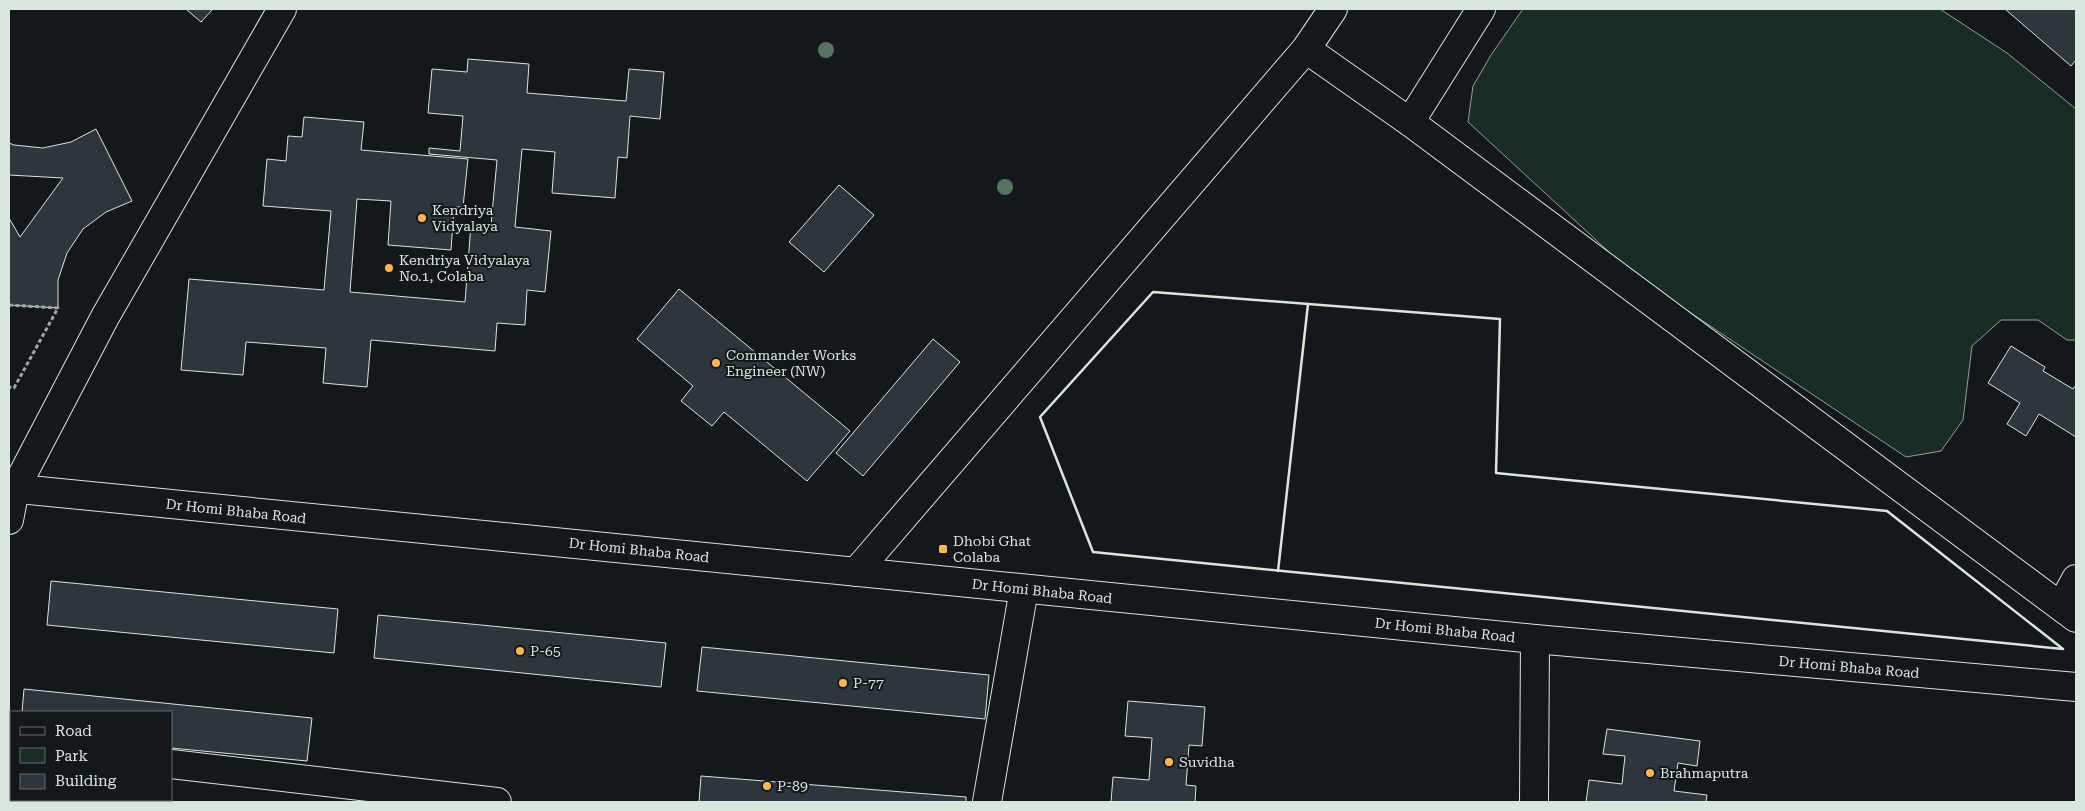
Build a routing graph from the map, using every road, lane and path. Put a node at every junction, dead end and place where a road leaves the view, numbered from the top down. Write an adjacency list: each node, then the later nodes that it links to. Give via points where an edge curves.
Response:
1 (1334, 9): 4 (street)
2 (1481, 9): 5 (street)
3 (278, 10): 8 (street)
4 (1306, 49): 5 (street); 10 (street)
5 (1410, 122): 13 (street)
6 (9, 305): 7 (path, via 58,308 14,388)
7 (9, 387)
8 (12, 488): 9 (street); 10 (street, Dr Homi Bhaba Road)
9 (9, 520)
10 (856, 572): 12 (street, Dr Homi Bhaba Road)
11 (2076, 580): 13 (street)
12 (1024, 589): 14 (street, Dr Homi Bhaba Road); 18 (street)
13 (2068, 612)
14 (1535, 639): 15 (street, Dr Homi Bhaba Road); 19 (street)
15 (2076, 687)
16 (172, 764): 17 (street)
17 (497, 802)
18 (987, 802)
19 (1534, 802)

